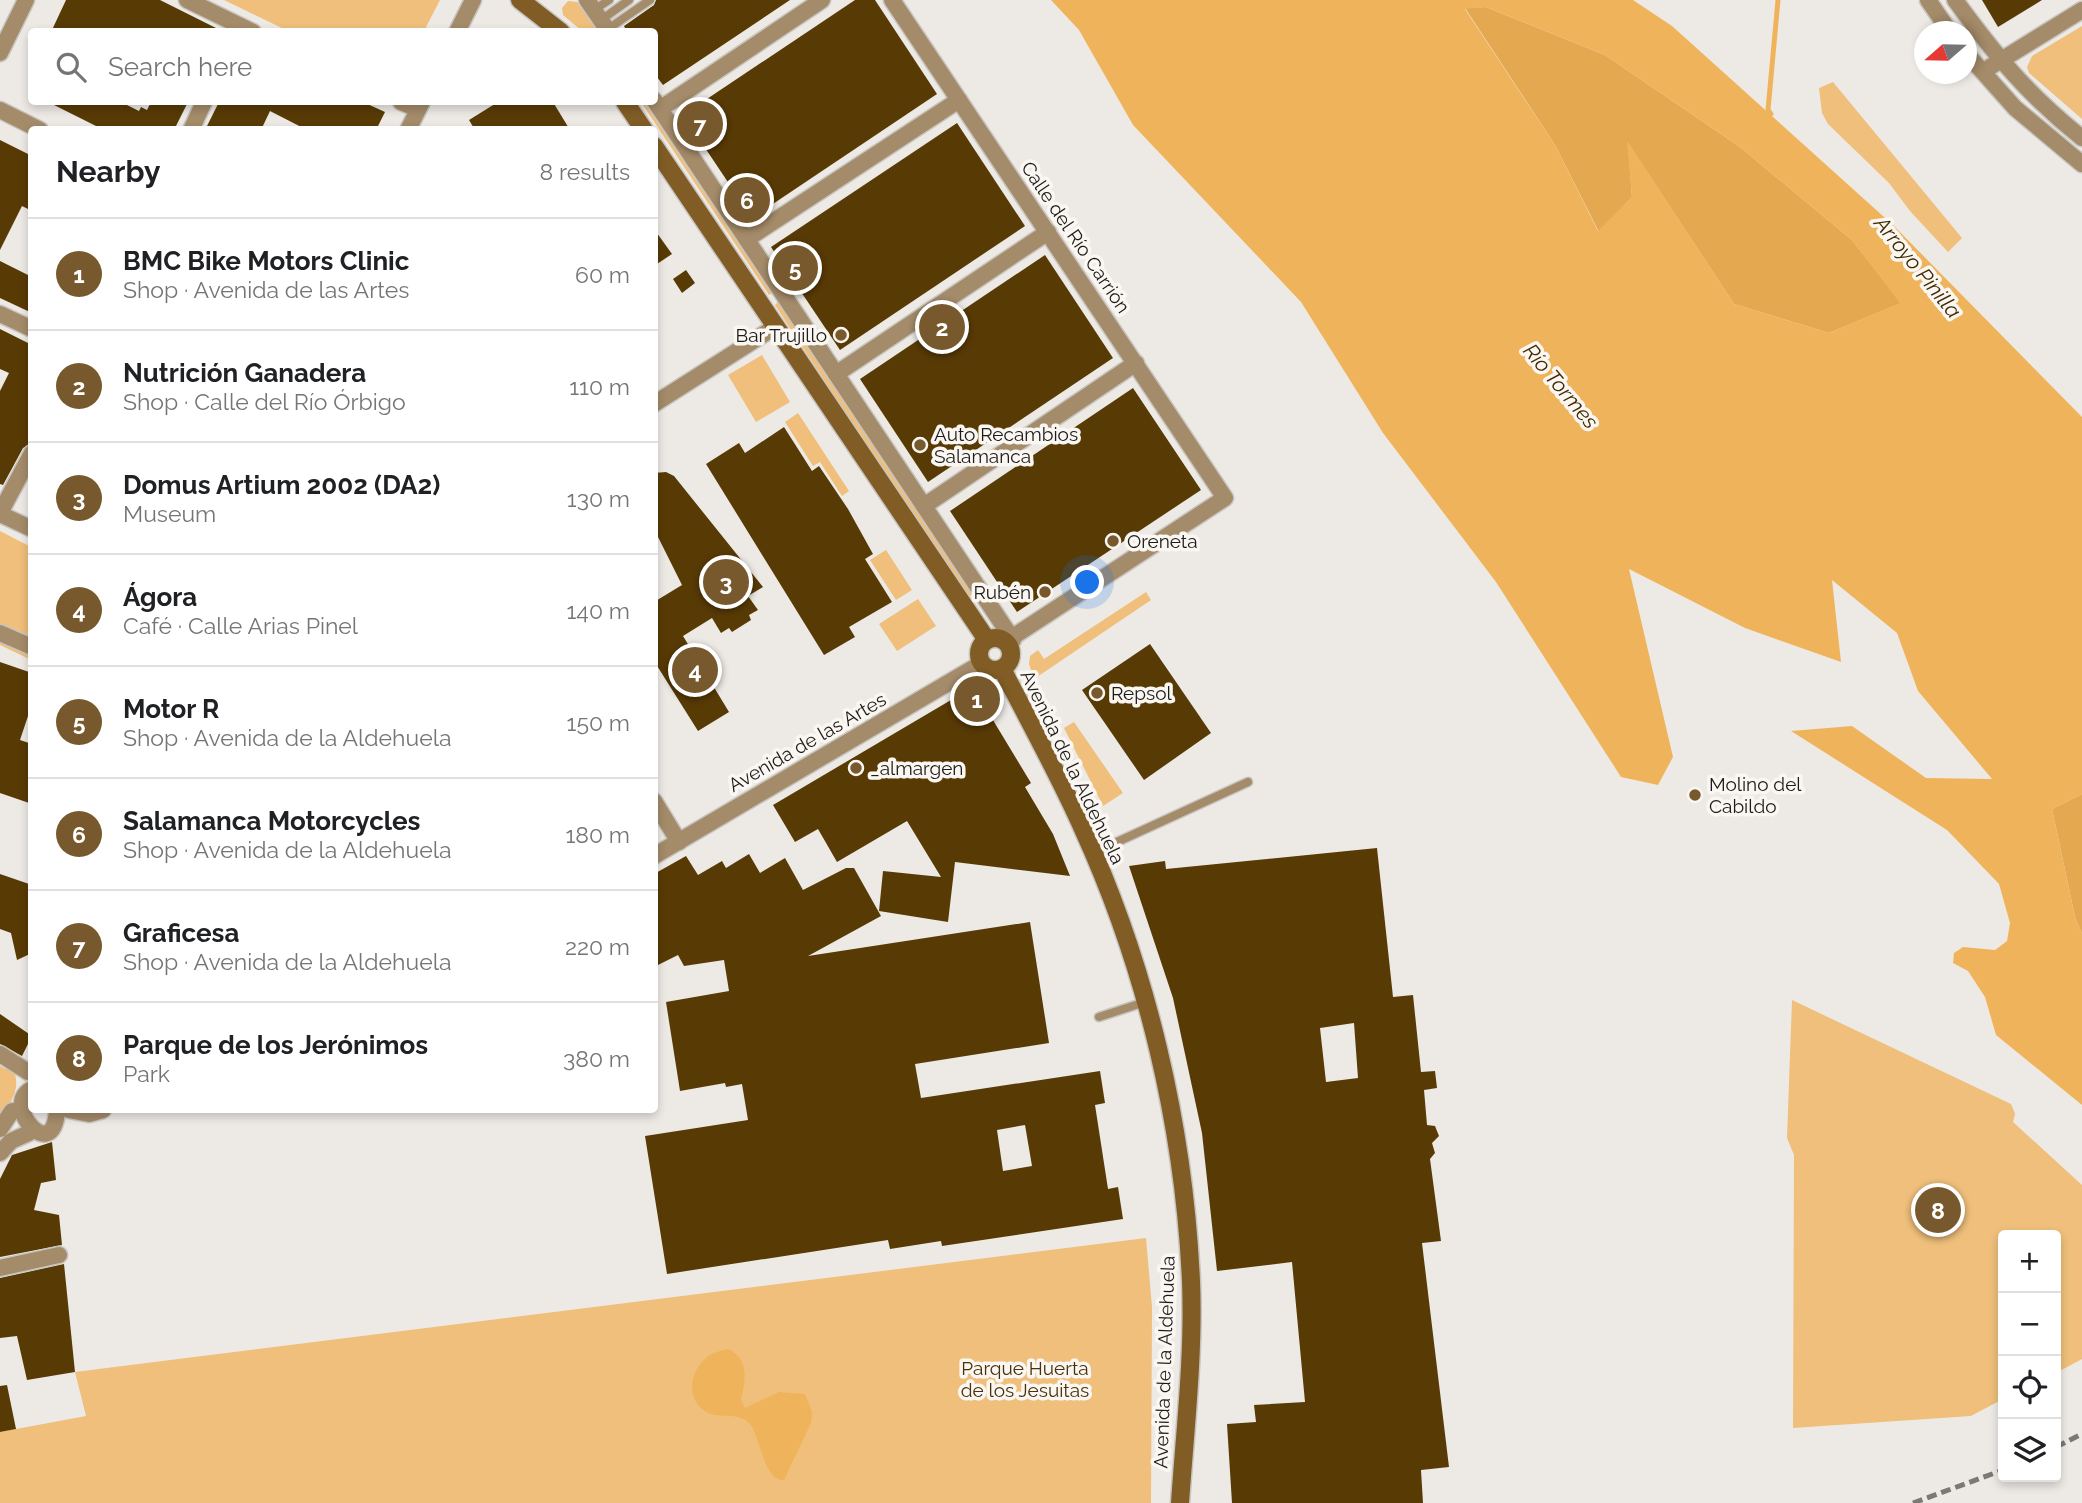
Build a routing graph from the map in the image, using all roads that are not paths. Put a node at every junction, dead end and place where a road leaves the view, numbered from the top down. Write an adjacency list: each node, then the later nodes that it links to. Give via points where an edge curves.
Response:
1 (26, 0): 18 (street)
2 (187, 0): 15 (street)
3 (472, 0): 16 (street)
4 (609, 0): 13 (lane)
5 (629, 0): 13 (lane)
6 (650, 0): 13 (lane)
7 (822, 0): 23 (street)
8 (892, 0): 22 (street, Calle del Río Carrión)
9 (1928, 0): 14 (street)
10 (1955, 0): 19 (street)
11 (530, 3): 17 (main road)
12 (2082, 10): 19 (street)
13 (600, 18)
14 (1942, 21)
15 (241, 28)
16 (459, 28)
17 (557, 28)
18 (0, 53)
19 (1999, 61): 21 (street); 33 (street, via 2029,94)
20 (1977, 65): 21 (street)
21 (1982, 71): 35 (street, via 2015,108)
22 (959, 100): 36 (street, Calle del Río Carrión); 37 (street)
23 (658, 103)
24 (203, 105): 30 (street)
25 (420, 105): 31 (street)
26 (627, 105): 32 (main road)
27 (658, 105): 37 (street)
28 (0, 110): 29 (street)
29 (32, 126)
30 (193, 126)
31 (410, 126)
32 (641, 126)
33 (2082, 138)
34 (658, 152): 40 (main road)
35 (2082, 164)
36 (1048, 232): 41 (street, Calle del Río Carrión); 42 (street)
37 (747, 239): 42 (street)
38 (0, 314): 39 (street)
39 (28, 327)
40 (775, 327): 43 (street); 49 (main road)
41 (1136, 363): 45 (street); 50 (street, Calle del Río Carrión, via 1225,498)
42 (836, 374): 45 (street)
43 (658, 401)
44 (28, 461): 46 (street)
45 (924, 506): 50 (street)
46 (0, 514): 47 (street)
47 (28, 528)
48 (0, 633): 51 (street)
49 (987, 640): 50 (main road); 52 (main road, via 979,652)
50 (1009, 641): 53 (main road, Avenida de la Aldehuela, via 1011,658)
51 (28, 645)
52 (982, 663): 53 (main road, Avenida de la Aldehuela, via 989,670); 56 (street, Avenida de las Artes)
53 (1002, 668): 57 (main road, Avenida de la Aldehuela)
54 (1248, 782): 57 (lane)
55 (658, 808): 56 (street)
56 (679, 842): 58 (street, Avenida de las Artes)
57 (1093, 853): 59 (main road, Avenida de la Aldehuela)
58 (658, 854)
59 (1145, 1002): 60 (lane); 71 (main road, Avenida de la Aldehuela, via 1175,1132 1188,1229 1191,1299)
60 (1099, 1017)
61 (0, 1054): 62 (street)
62 (28, 1069)
63 (27, 1091): 64 (street)
64 (12, 1111): 66 (street); 67 (street, via 14,1121)
65 (56, 1113): 67 (street, via 51,1127)
66 (0, 1126)
67 (29, 1133): 68 (street, via 10,1141)
68 (0, 1153)
69 (59, 1255): 70 (street)
70 (0, 1268)
71 (1180, 1503)

